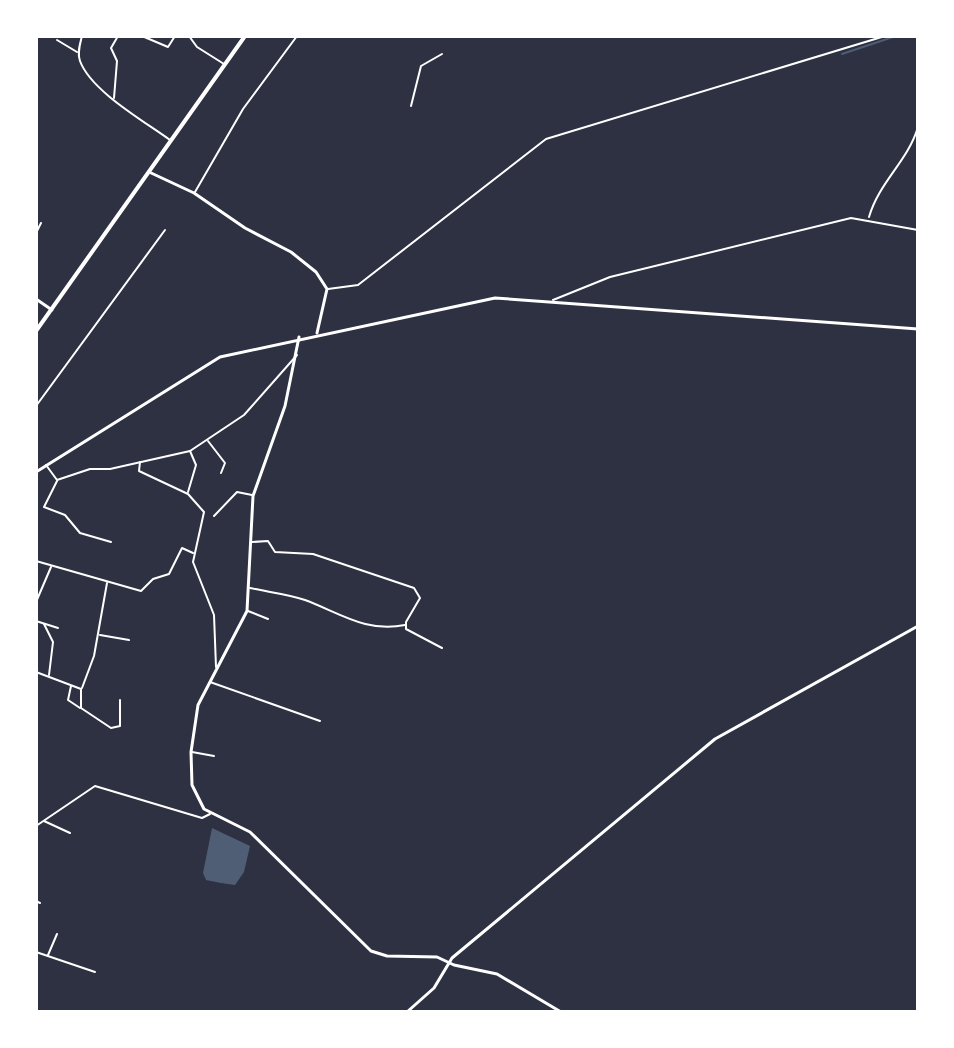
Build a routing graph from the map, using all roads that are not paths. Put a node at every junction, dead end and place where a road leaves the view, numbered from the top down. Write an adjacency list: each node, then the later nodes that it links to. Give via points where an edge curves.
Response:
1 (82, 36): 10 (street)
2 (118, 36): 13 (street, via 111,48 117,61)
3 (142, 36): 4 (street, via 168,47)
4 (175, 36)
5 (189, 36): 12 (street)
6 (245, 36): 12 (main road)
7 (297, 36): 18 (street, via 243,109)
8 (885, 36): 24 (street, via 546,139 358,285)
9 (57, 40): 10 (street)
10 (78, 52): 13 (street, via 85,70)
11 (442, 54): 14 (street, via 421,66)
12 (224, 64): 16 (main road)
13 (114, 99): 16 (street)
14 (411, 106)
15 (918, 127): 19 (street, via 912,147 887,177)
16 (171, 141): 17 (main road)
17 (149, 172): 18 (street); 27 (main road)
18 (194, 193): 24 (street, via 291,252)
19 (869, 219): 22 (street); 26 (street, via 836,221 610,277)
20 (41, 223): 23 (street)
21 (165, 230): 33 (street)
22 (918, 230)
23 (36, 233)
24 (327, 289): 30 (street)
25 (36, 299): 27 (street)
26 (549, 302): 28 (street); 30 (street, via 495,298)
27 (52, 310): 29 (main road)
28 (918, 329)
29 (36, 331)
30 (317, 333): 31 (street)
31 (299, 337): 32 (street); 37 (street, via 220,357)
32 (297, 355): 34 (street, via 244,415); 42 (street)
33 (36, 406)
34 (206, 439): 35 (street); 39 (street, via 222,458)
35 (190, 451): 36 (street); 41 (street, via 196,465)
36 (140, 461): 40 (street); 41 (street, via 139,471)
37 (46, 465): 38 (street); 40 (street)
38 (36, 472)
39 (221, 473)
40 (57, 480): 44 (street, via 44,507 65,515 80,533)
41 (188, 494): 46 (street, via 204,512)
42 (253, 496): 43 (street, via 237,492); 45 (street)
43 (214, 516)
44 (111, 542)
45 (251, 542): 50 (street); 56 (street, via 268,541 275,552 313,554 414,588 420,598)
46 (194, 553): 49 (street, via 182,548 169,574 153,579 144,590); 62 (street, via 194,569 214,615)
47 (36, 561): 48 (street)
48 (52, 566): 49 (street); 51 (street)
49 (107, 583): 59 (street)
50 (250, 588): 52 (street); 56 (street, via 302,599 362,626)
51 (36, 602)
52 (247, 611): 53 (street); 62 (street)
53 (268, 619)
54 (36, 621): 55 (street)
55 (44, 624): 58 (street); 64 (street, via 53,642)
56 (405, 625): 61 (street)
57 (918, 626): 80 (street, via 715,739)
58 (58, 628)
59 (99, 635): 60 (street); 67 (street)
60 (129, 640)
61 (442, 648)
62 (216, 667): 65 (street)
63 (36, 672): 64 (street)
64 (49, 676): 66 (street)
65 (209, 682): 70 (street); 71 (street, via 198,705)
66 (71, 685): 67 (street); 69 (street, via 68,700)
67 (81, 689): 69 (street)
68 (120, 700): 69 (street, via 119,728)
69 (81, 708)
70 (320, 721)
71 (191, 752): 72 (street); 73 (street, via 196,799)
72 (214, 756)
73 (210, 814): 74 (street, via 202,818 95,786); 80 (street, via 250,832 371,951)
74 (43, 821): 75 (street); 76 (street)
75 (36, 826)
76 (70, 833)
77 (57, 934): 79 (street)
78 (36, 952): 79 (street)
79 (47, 956): 81 (street)
80 (449, 962): 82 (street, via 434,988); 83 (street, via 497,974)
81 (95, 972)
82 (407, 1012)
83 (561, 1012)

